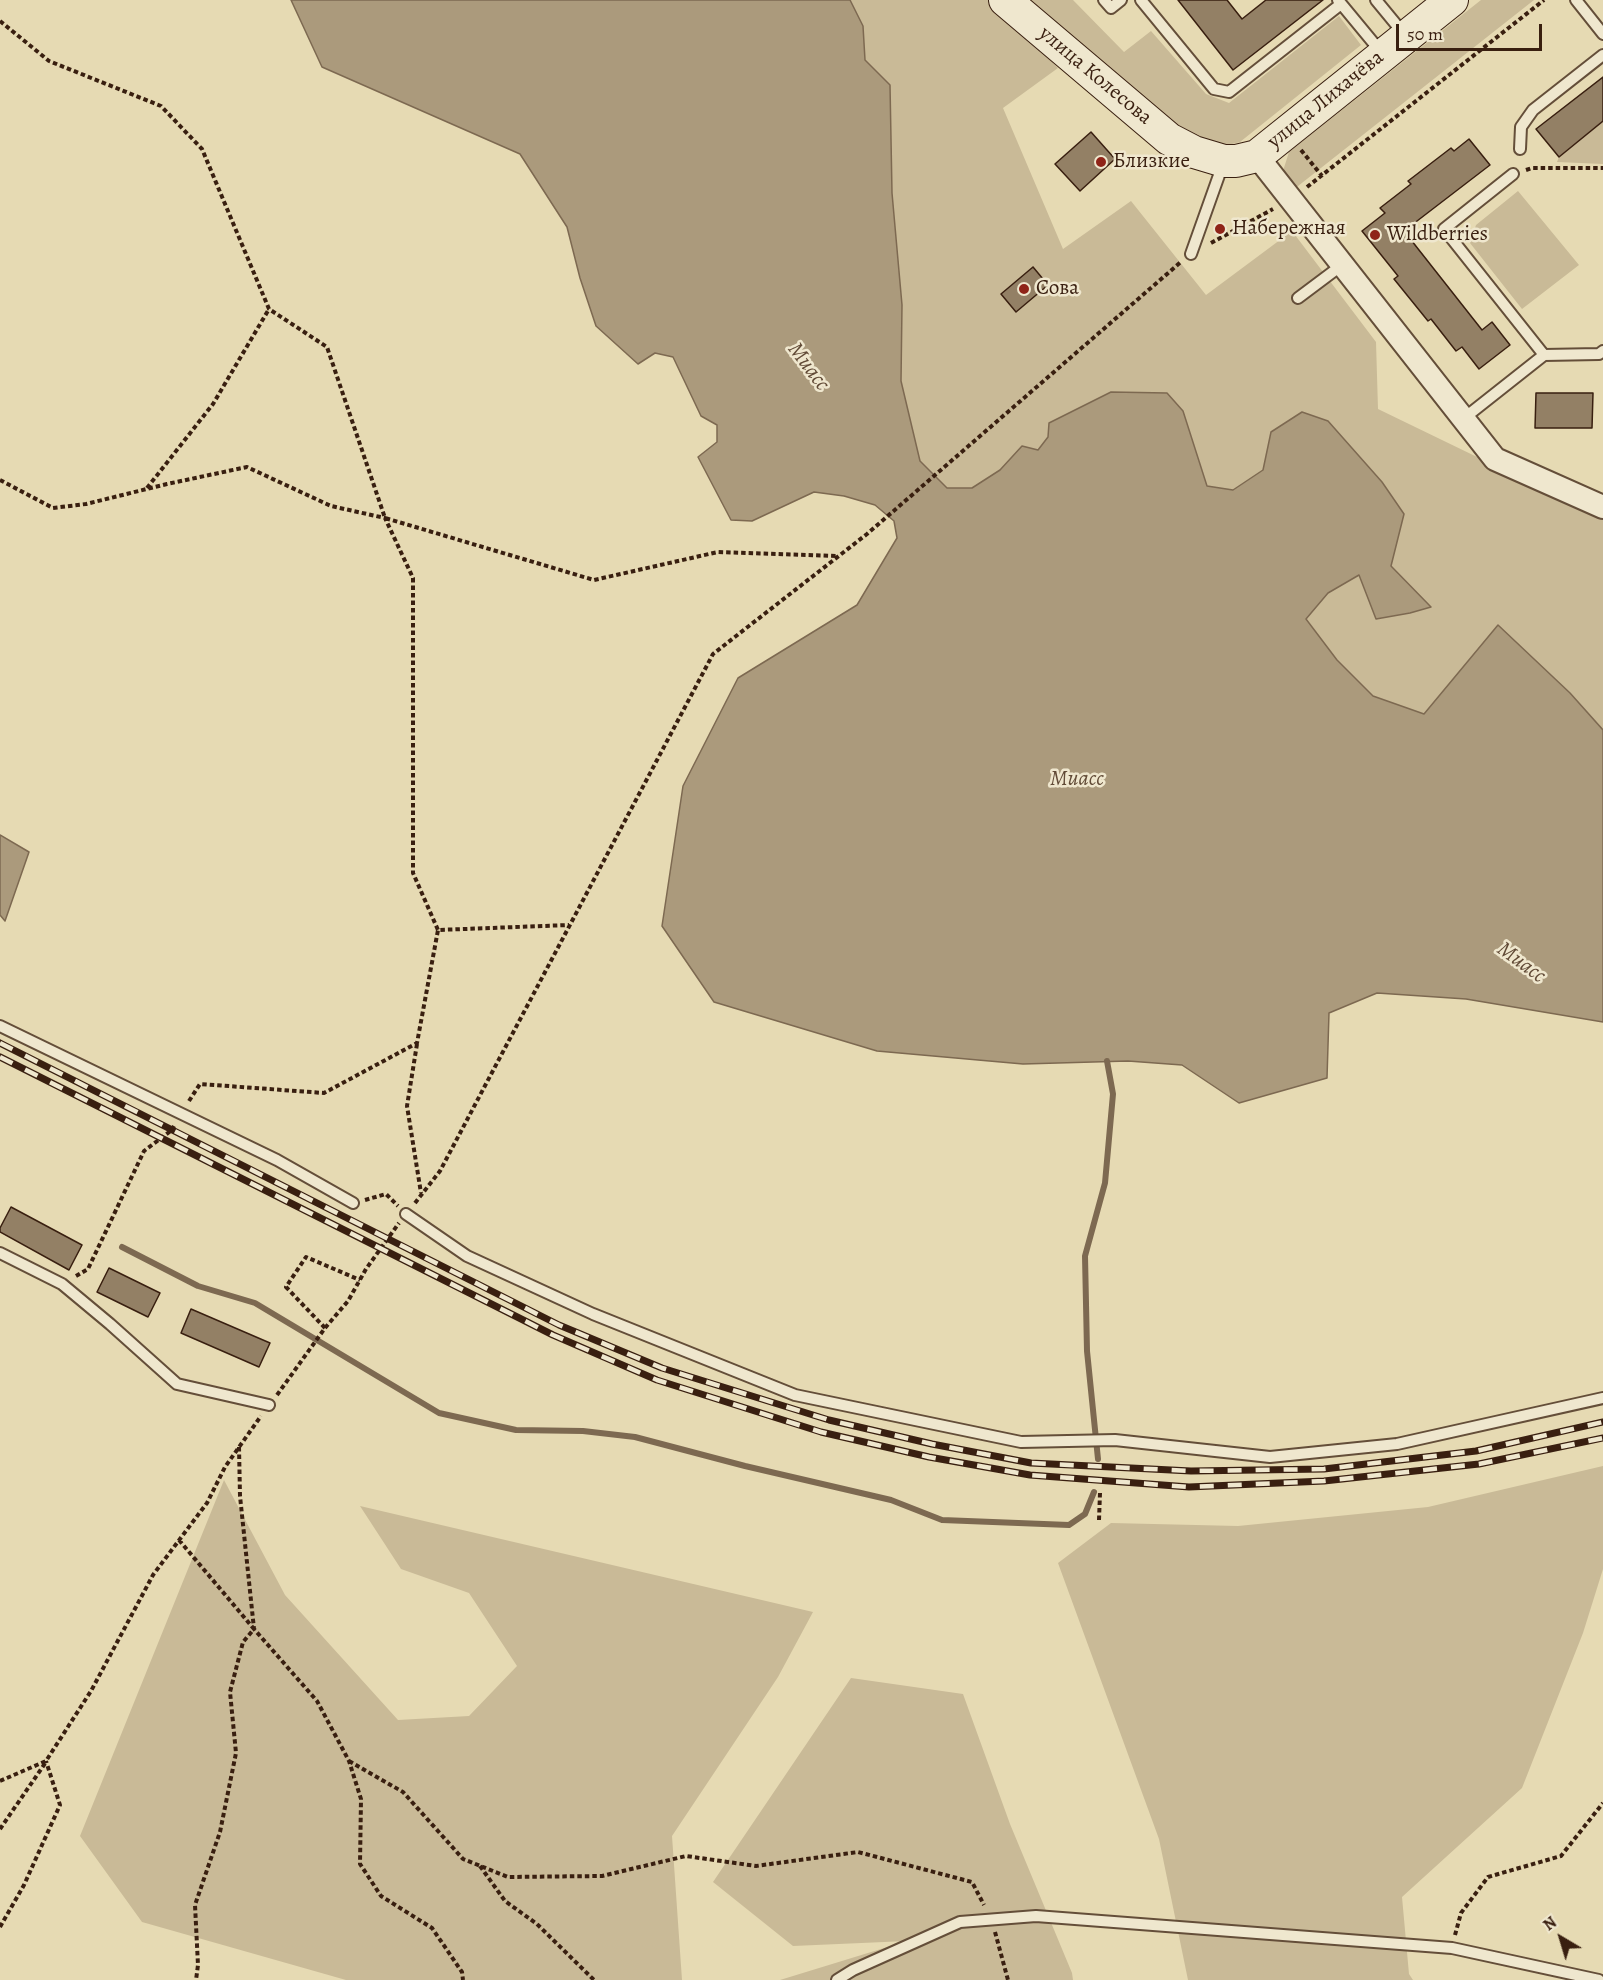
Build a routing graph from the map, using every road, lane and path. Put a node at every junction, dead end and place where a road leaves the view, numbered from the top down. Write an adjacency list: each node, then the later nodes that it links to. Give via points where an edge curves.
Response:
1 (1005, 0): 16 (street, улица Колесова, via 1169,139)
2 (1104, 0): 3 (lane, via 1111,8)
3 (1121, 0)
4 (1141, 0): 9 (lane, via 1214,89 1229,92)
5 (1376, 0): 12 (lane)
6 (1452, 0): 12 (street, улица Лихачёва)
7 (1544, 0): 19 (path)
8 (1576, 0): 11 (lane)
9 (1339, 2): 12 (lane)
10 (0, 21): 23 (path, via 49,61 161,106 194,140 202,149)
11 (1603, 34)
12 (1394, 46): 15 (street, улица Лихачёва)
13 (1603, 56): 14 (lane, via 1533,110 1521,127)
14 (1520, 149)
15 (1257, 156): 16 (street, улица Колесова); 19 (street)
16 (1224, 161): 20 (lane)
17 (1603, 168): 18 (path, via 1532,168)
18 (1513, 174): 25 (lane, via 1444,229)
19 (1291, 200): 20 (path); 21 (street)
20 (1191, 254): 31 (path)
21 (1342, 265): 22 (lane); 26 (street)
22 (1298, 298)
23 (269, 309): 28 (path, via 213,404); 30 (path, via 327,347)
24 (1603, 351): 25 (lane)
25 (1544, 355): 26 (lane)
26 (1463, 419): 29 (street, via 1495,459)
27 (0, 480): 28 (path, via 53,508)
28 (146, 489): 30 (path, via 247,467 331,506)
29 (1603, 507)
30 (384, 518): 31 (path, via 594,580 718,552); 33 (path, via 413,578 413,873)
31 (838, 556): 32 (path, via 713,654)
32 (570, 925): 33 (path); 37 (path, via 440,1171)
33 (438, 930): 35 (path)
34 (0, 1026): 36 (lane)
35 (417, 1043): 36 (path, via 324,1093 200,1084); 37 (path, via 407,1106)
36 (181, 1115): 38 (lane, via 277,1160); 42 (path, via 172,1130 144,1151 88,1269)
37 (422, 1195): 39 (path)
38 (353, 1203): 39 (path, via 386,1194)
39 (406, 1214): 41 (path); 44 (lane, via 467,1256 593,1314 795,1395 1021,1442 1115,1440 1270,1457 1397,1444)
40 (0, 1253): 42 (lane)
41 (360, 1280): 43 (path); 43 (path, via 306,1257 286,1287)
42 (62, 1284): 45 (lane, via 177,1384)
43 (325, 1328): 45 (path)
44 (1603, 1398)
45 (269, 1405): 46 (path)
46 (239, 1446): 49 (path, via 207,1503); 50 (path, via 240,1496)
47 (1100, 1493): 48 (path)
48 (1099, 1520)
49 (179, 1540): 50 (path); 51 (path, via 153,1575 91,1691)
50 (254, 1629): 52 (path, via 317,1701); 60 (path, via 243,1642 230,1692 236,1753 220,1832 195,1905)
51 (46, 1761): 53 (path); 55 (path); 58 (path, via 60,1805 24,1885)
52 (349, 1761): 56 (path, via 404,1792 463,1859); 61 (path, via 361,1799 360,1863 381,1896 432,1928)
53 (0, 1781)
54 (1603, 1803): 59 (path, via 1561,1856 1488,1877 1461,1913)
55 (0, 1829)
56 (480, 1865): 57 (path, via 508,1877 602,1876 686,1856 756,1866 858,1852 972,1882); 62 (path, via 505,1901 537,1924)
57 (992, 1919): 59 (lane, via 1035,1916); 63 (lane, via 960,1922); 64 (path)
58 (0, 1927)
59 (1452, 1948): 65 (lane)
60 (196, 1980)
61 (464, 1980)
62 (594, 1980)
63 (837, 1980)
64 (1008, 1980)
65 (1599, 1980)

